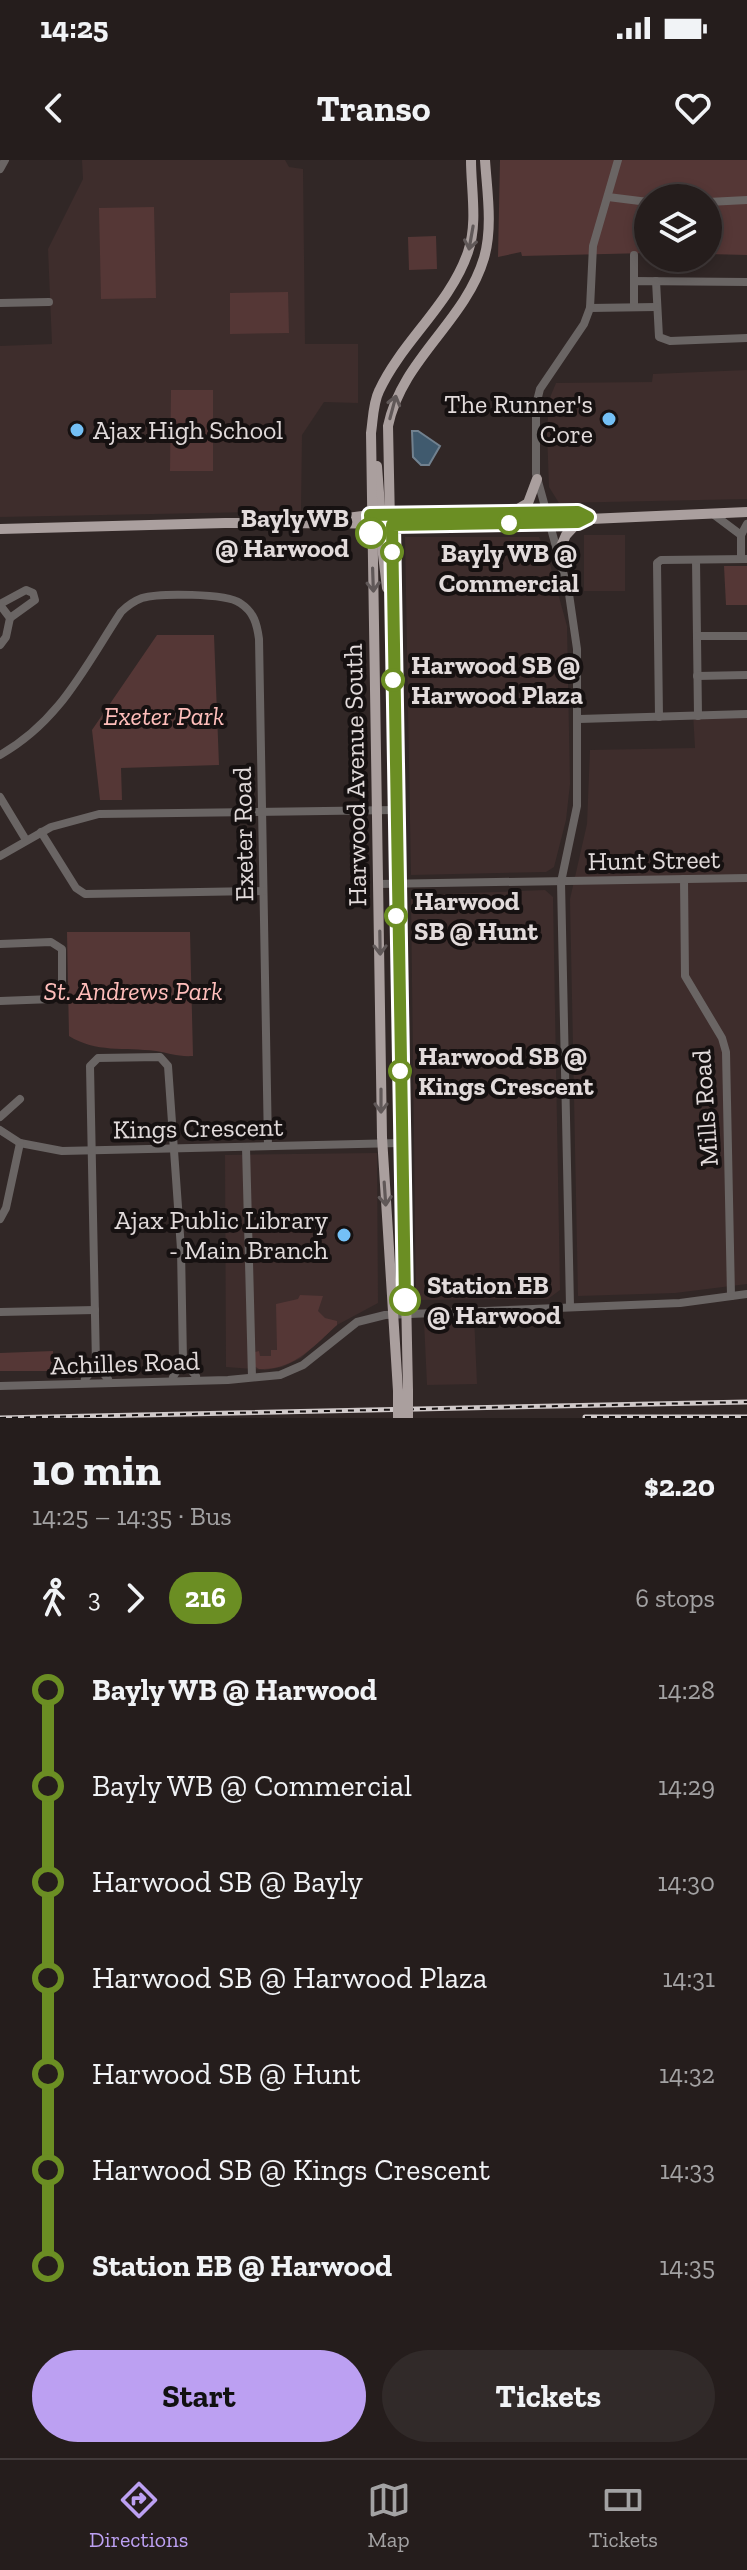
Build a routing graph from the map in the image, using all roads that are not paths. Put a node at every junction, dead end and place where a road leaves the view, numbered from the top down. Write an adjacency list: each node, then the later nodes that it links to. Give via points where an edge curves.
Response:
1 (5, 160): 5 (street)
2 (471, 160): 20 (main road, Harwood Avenue South, one-way to 20, via 469,249 459,274 377,394)
3 (485, 160): 25 (main road, Harwood Avenue South, one-way to 3, via 387,453 394,399 407,373 461,304 485,256)
4 (618, 160): 6 (street)
5 (0, 169)
6 (608, 197): 7 (street); 18 (street, via 591,254)
7 (634, 200)
8 (747, 200): 9 (street)
9 (722, 201)
10 (634, 272): 11 (street)
11 (634, 281): 12 (street); 16 (street)
12 (656, 281): 13 (street); 17 (street)
13 (747, 282)
14 (49, 302): 15 (street)
15 (0, 303)
16 (634, 307): 17 (street); 18 (street)
17 (656, 307): 19 (street, via 659,337 670,341)
18 (590, 308): 21 (street, via 540,389)
19 (747, 338)
20 (372, 453): 25 (main road); 28 (main road, Harwood Avenue South)
21 (537, 479): 23 (main road, via 528,503); 26 (street)
22 (747, 512): 24 (main road)
23 (511, 513): 25 (main road); 26 (main road)
24 (711, 513): 27 (main road); 31 (street)
25 (388, 518): 26 (main road); 28 (main road); 37 (main road, Harwood Avenue South)
26 (549, 518): 27 (main road, via 578,512); 32 (street)
27 (583, 520): 32 (main road, via 566,535)
28 (372, 522): 30 (main road); 37 (main road); 41 (main road, Harwood Avenue South, one-way to 41)
29 (747, 524): 31 (street)
30 (0, 529)
31 (741, 535): 33 (street)
32 (558, 553): 48 (street, via 576,626)
33 (744, 559): 34 (street)
34 (696, 560): 38 (street); 47 (street, via 661,560 657,571)
35 (0, 605): 36 (street); 36 (street, via 26,590 33,593 35,600)
36 (10, 618): 40 (street)
37 (391, 618): 42 (main road, Harwood Avenue South)
38 (697, 636): 39 (street); 44 (street)
39 (747, 636)
40 (0, 645)
41 (375, 661): 42 (main road); 51 (main road, Harwood Avenue South)
42 (393, 664): 52 (main road, Harwood Avenue South)
43 (747, 675): 44 (street)
44 (697, 676): 46 (street)
45 (747, 714): 46 (street)
46 (698, 716): 47 (street)
47 (659, 717): 48 (street)
48 (579, 719): 59 (street, via 577,806)
49 (0, 755): 53 (street, Exeter Road, via 47,722 131,603 144,597 223,596 238,601 257,623)
50 (0, 797): 55 (street)
51 (378, 810): 52 (street); 53 (street); 60 (main road, Harwood Avenue South)
52 (395, 810): 61 (main road, Harwood Avenue South)
53 (263, 812): 54 (street, via 99,814); 62 (street, Exeter Road)
54 (41, 832): 55 (street); 62 (street, via 85,894)
55 (26, 840): 56 (street)
56 (0, 856)
57 (747, 878): 58 (street, Hunt Street)
58 (684, 879): 59 (street, Hunt Street); 79 (street, Mills Road, via 685,976 726,1052)
59 (561, 882): 61 (street, Hunt Street); 80 (street)
60 (379, 884): 61 (street); 65 (main road, Harwood Avenue South, one-way to 65)
61 (396, 884): 66 (main road, Harwood Avenue South)
62 (263, 891): 73 (street, Exeter Road)
63 (0, 944): 64 (street, via 51,942 62,949 62,992 53,999)
64 (0, 1001)
65 (381, 1002): 66 (main road); 72 (main road, Harwood Avenue South, one-way to 72)
66 (399, 1003): 71 (main road, Harwood Avenue South)
67 (20, 1099): 68 (street)
68 (0, 1117)
69 (0, 1130): 70 (street, Kings Crescent)
70 (20, 1143): 75 (street, Kings Crescent, via 50,1150); 77 (street)
71 (400, 1143): 72 (street, Kings Crescent); 83 (main road, Harwood Avenue South)
72 (382, 1144): 73 (street, Kings Crescent); 84 (main road, Harwood Avenue South, one-way to 84)
73 (268, 1146): 74 (street, Kings Crescent)
74 (246, 1147): 76 (street, Kings Crescent); 89 (street)
75 (91, 1150): 76 (street, Kings Crescent); 76 (street, via 90,1066 98,1058 160,1057 165,1061); 81 (street)
76 (173, 1150): 85 (street)
77 (0, 1219)
78 (747, 1294): 79 (street, Achilles Road)
79 (731, 1296): 80 (street, Achilles Road)
80 (570, 1306): 83 (street, Achilles Road)
81 (95, 1310): 82 (street); 86 (street)
82 (0, 1312)
83 (406, 1313): 84 (street, Achilles Road); 93 (main road, Harwood Avenue South)
84 (394, 1314): 89 (street, Achilles Road, via 357,1322 295,1370); 93 (main road, Harwood Avenue South)
85 (183, 1361): 87 (street); 88 (street)
86 (96, 1365): 90 (street); 91 (street)
87 (196, 1376): 88 (street, Achilles Road); 89 (street, Achilles Road)
88 (173, 1377): 91 (street, Achilles Road)
89 (252, 1377): 92 (street, Achilles Road)
90 (85, 1379): 91 (street, Achilles Road); 92 (street, Achilles Road)
91 (108, 1379)
92 (0, 1384)
93 (403, 1391): 94 (main road, Harwood Avenue South, bridge); 95 (main road, Harwood Avenue South, bridge)
94 (398, 1418)
95 (408, 1418)

